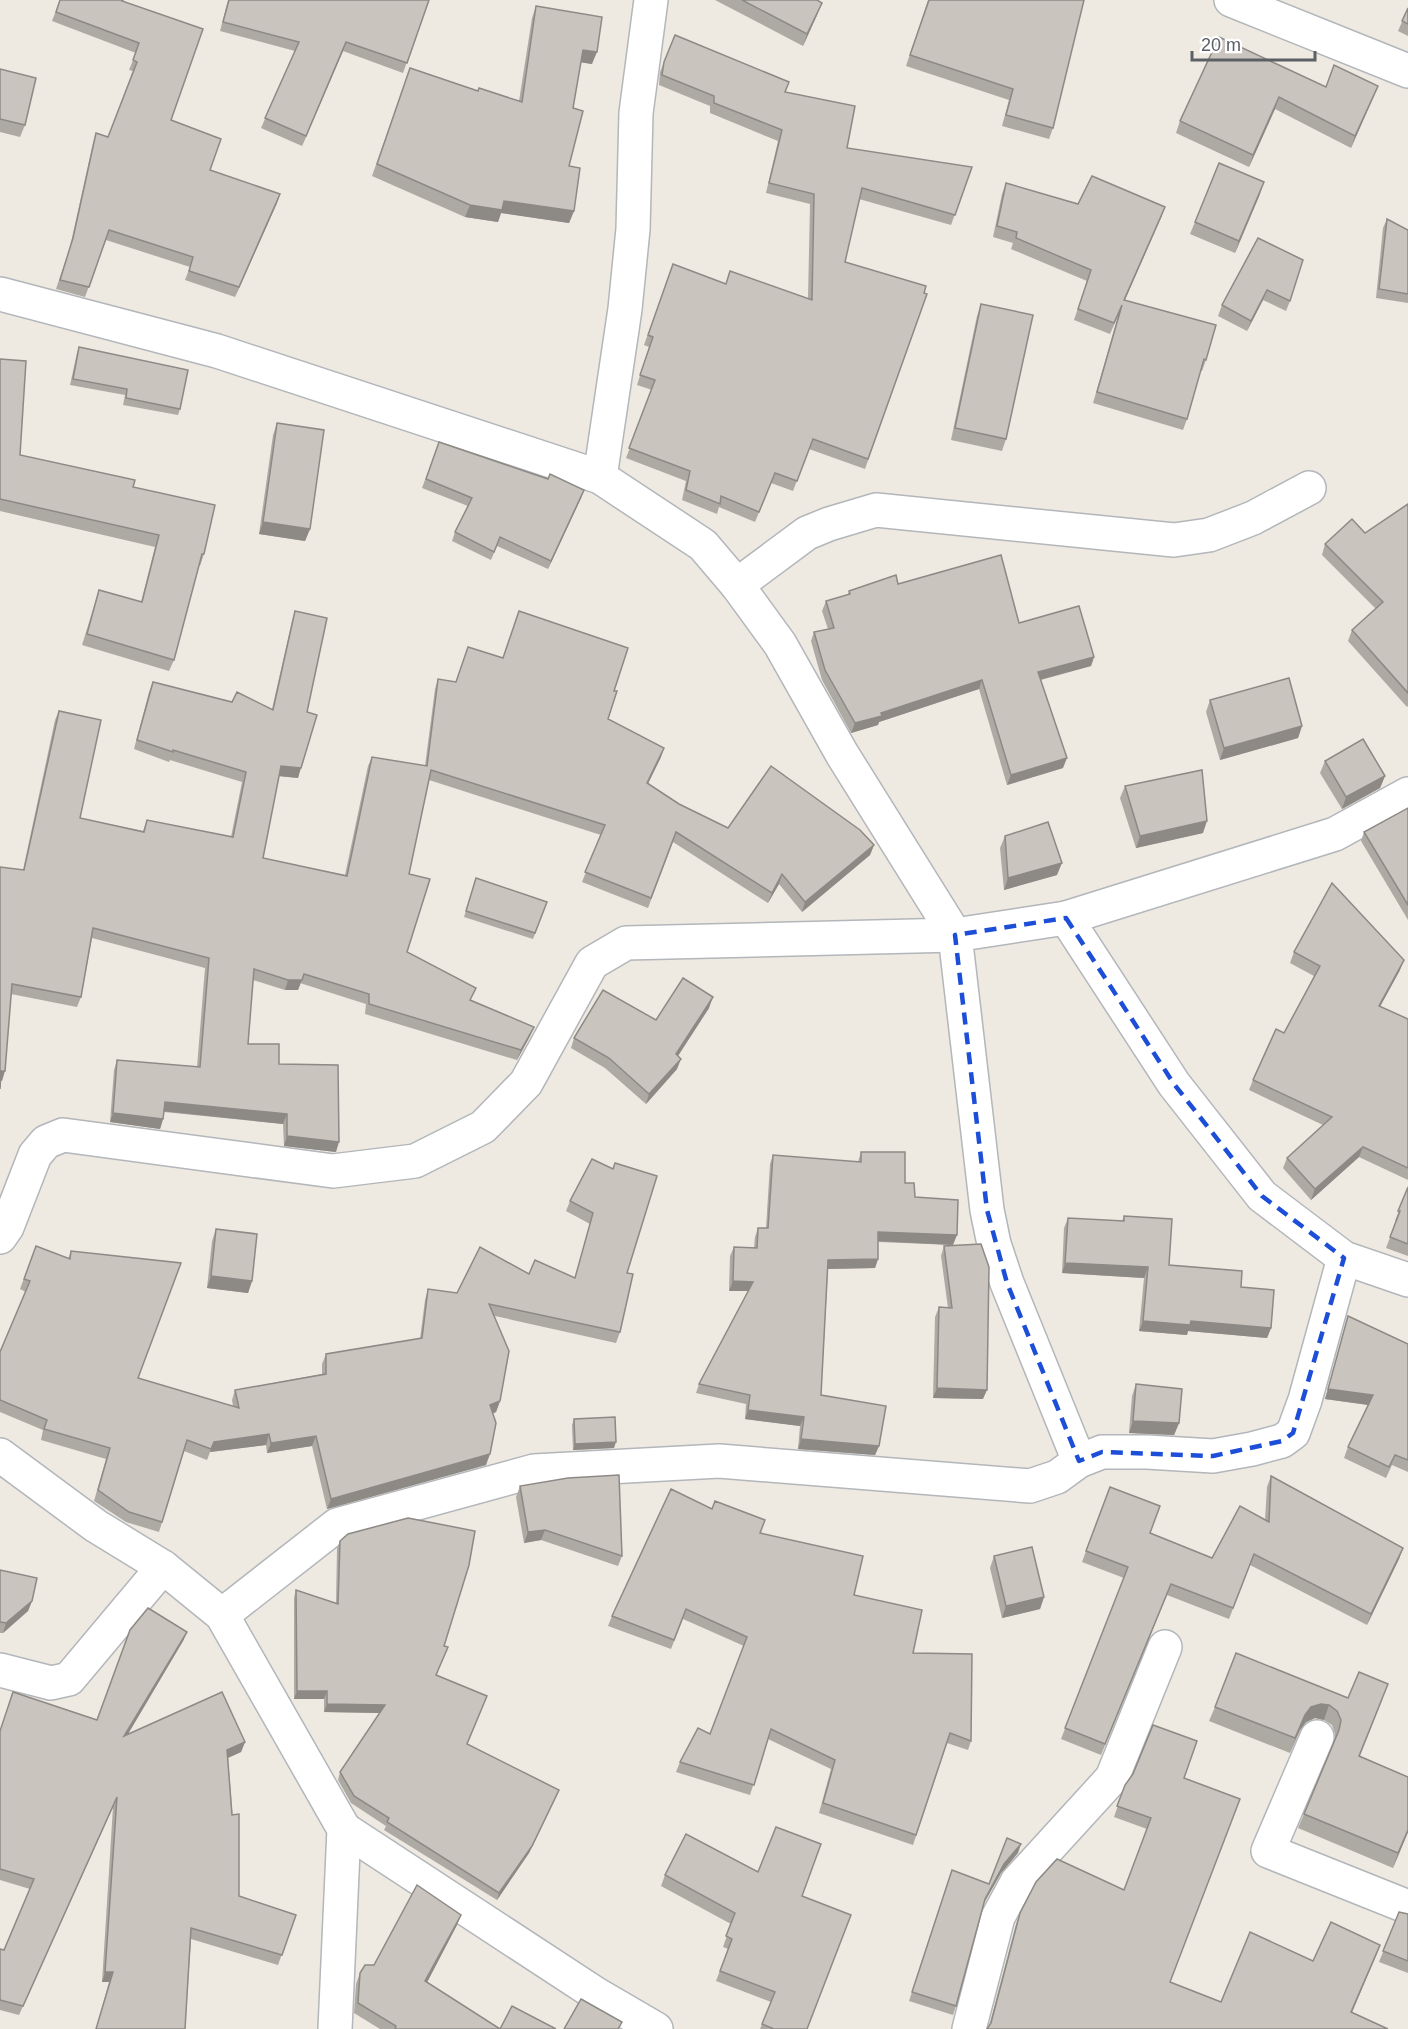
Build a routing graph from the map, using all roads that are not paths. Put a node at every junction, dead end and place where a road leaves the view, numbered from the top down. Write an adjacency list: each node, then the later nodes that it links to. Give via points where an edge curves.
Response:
1 (651, 0): 5 (street, via 636,113 633,229 625,309)
2 (1231, 0): 3 (street)
3 (1408, 71)
4 (0, 294): 5 (street, via 217,351)
5 (600, 477): 7 (street, via 703,545)
6 (1309, 488): 7 (street, via 1253,519 1209,536 1174,540 876,510 807,533)
7 (737, 585): 10 (street, via 780,644)
8 (1408, 794): 9 (street, via 1335,834)
9 (1066, 918): 10 (street); 12 (street, via 1174,1084 1262,1196)
10 (955, 935): 11 (street, via 626,943 592,963 526,1083 483,1127 415,1161 333,1171 63,1136 46,1142 35,1155); 15 (street, via 994,1244 1006,1283)
11 (0, 1237)
12 (1344, 1258): 13 (street); 15 (street, via 1293,1433 1282,1441 1213,1456 1102,1452)
13 (1408, 1280)
14 (0, 1455): 16 (street, via 96,1526)
15 (1079, 1461): 17 (street, via 1057,1477 1030,1486 719,1461 534,1471 337,1525)
16 (163, 1567): 17 (street); 19 (street, via 69,1679 51,1683)
17 (222, 1616): 21 (street)
18 (1165, 1647): 25 (street, via 1112,1778 1017,1882 998,1917)
19 (0, 1670)
20 (1317, 1737): 22 (street, via 1268,1851)
21 (344, 1829): 23 (street); 24 (street)
22 (1408, 1907)
23 (335, 2029)
24 (656, 2029)
25 (969, 2029)

